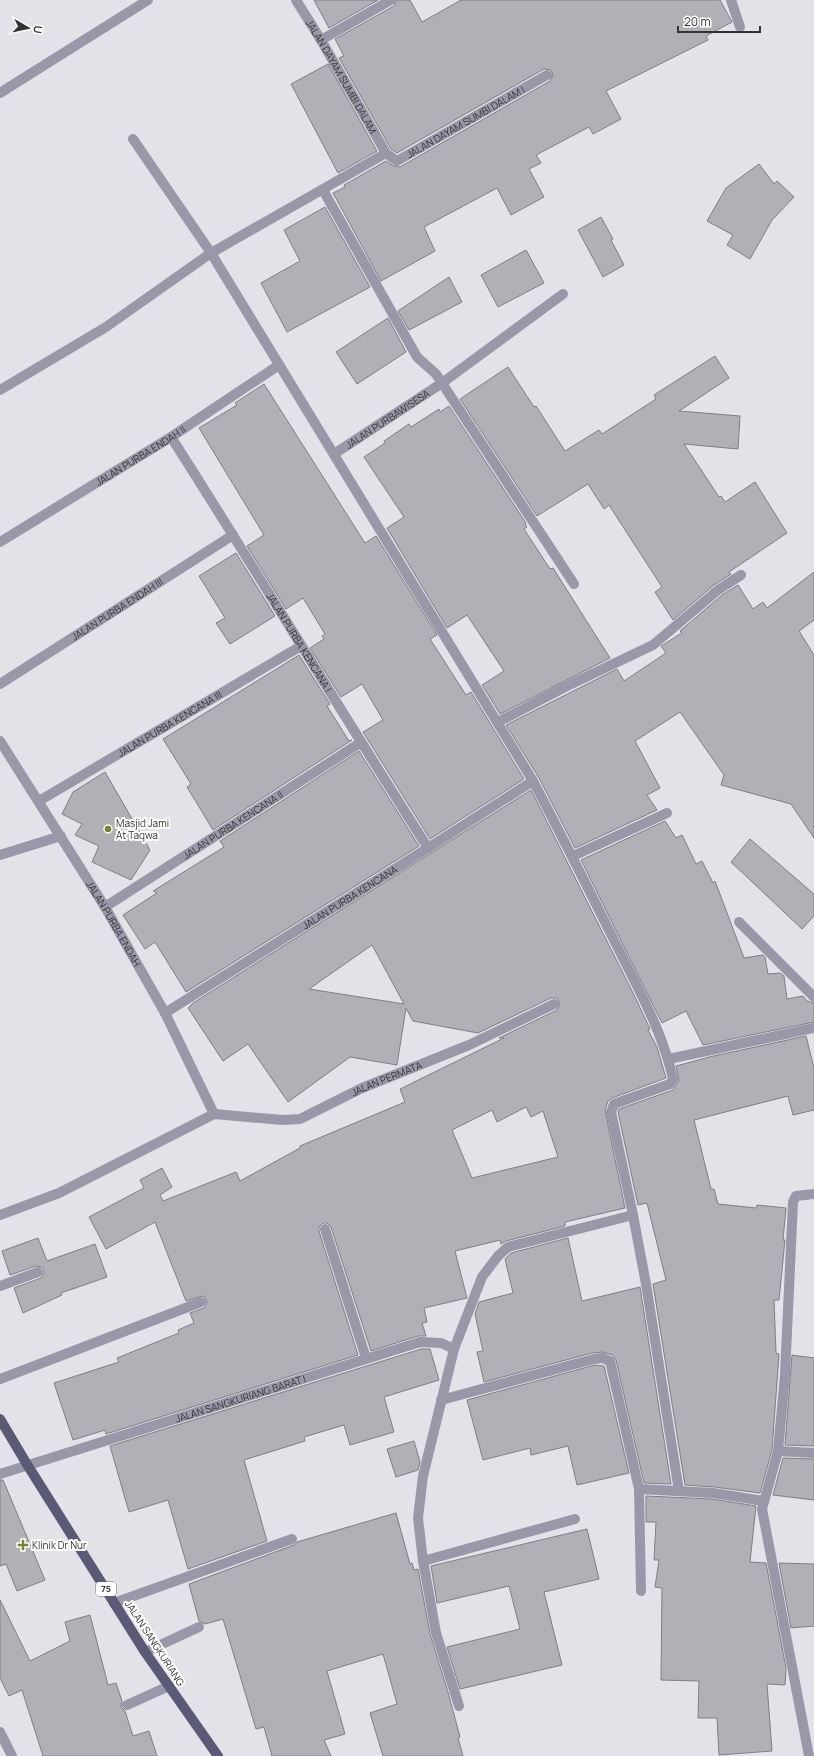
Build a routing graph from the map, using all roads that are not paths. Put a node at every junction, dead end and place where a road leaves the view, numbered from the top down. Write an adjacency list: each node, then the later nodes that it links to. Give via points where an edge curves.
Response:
1 (148, 0): 8 (street)
2 (296, 0): 6 (street, JALAN DAYAM SUMBI DALAM)
3 (391, 0): 6 (street)
4 (731, 0): 5 (street)
5 (740, 27)
6 (321, 40): 10 (street, JALAN DAYAM SUMBI DALAM)
7 (547, 75): 10 (street, JALAN DAYAM SUMBI DALAM I, via 397,161)
8 (0, 93)
9 (133, 139): 12 (street)
10 (386, 153): 11 (street)
11 (323, 190): 12 (street); 15 (street, via 418,357)
12 (211, 253): 14 (street); 16 (street, via 106,327)
13 (563, 294): 15 (street, JALAN PURBAWISESA)
14 (279, 365): 17 (street, JALAN PURBA ENDAH II); 18 (street)
15 (442, 383): 18 (street, JALAN PURBAWISESA); 22 (street)
16 (0, 390)
17 (171, 436): 19 (street, JALAN PURBA KENCANA I); 20 (street, JALAN PURBA ENDAH II)
18 (334, 454): 25 (street)
19 (234, 535): 23 (street, JALAN PURBA KENCANA I); 24 (street, JALAN PURBA ENDAH III)
20 (0, 542)
21 (740, 575): 25 (street, via 718,590 653,645)
22 (574, 584)
23 (301, 646): 27 (street, JALAN PURBA KENCANA I); 29 (street, JALAN PURBA KENCANA III)
24 (0, 684)
25 (498, 722): 28 (street)
26 (0, 741): 29 (street, JALAN PURBA ENDAH)
27 (360, 743): 32 (street, JALAN PURBA KENCANA I); 35 (street, JALAN PURBA KENCANA II)
28 (533, 780): 32 (street, JALAN PURBA KENCANA); 34 (street)
29 (39, 801): 31 (street, JALAN PURBA ENDAH)
30 (667, 813): 34 (street)
31 (61, 836): 33 (street); 35 (street, JALAN PURBA ENDAH)
32 (428, 848): 39 (street, JALAN PURBA KENCANA)
33 (0, 855)
34 (573, 856): 41 (street, via 647,1005)
35 (105, 907): 39 (street, JALAN PURBA ENDAH)
36 (739, 922): 37 (street)
37 (814, 997)
38 (554, 1004): 42 (street, JALAN PERMATA, via 469,1045 362,1088 300,1119)
39 (165, 1013): 42 (street, JALAN PURBA ENDAH)
40 (814, 1028): 41 (street)
41 (669, 1059): 45 (street, via 672,1082 614,1104 610,1112)
42 (214, 1114): 44 (street, via 59,1193)
43 (814, 1194): 55 (street, via 796,1196 791,1209 785,1375)
44 (0, 1214)
45 (633, 1215): 50 (street, via 508,1248 498,1256 482,1277); 60 (street)
46 (325, 1229): 51 (street)
47 (38, 1272): 48 (street)
48 (0, 1286)
49 (201, 1302): 52 (street)
50 (454, 1349): 51 (street, JALAN SANGKURIANG BARAT I, via 441,1344 420,1342); 53 (street)
51 (366, 1358): 57 (street, JALAN SANGKURIANG BARAT I)
52 (0, 1379)
53 (441, 1400): 59 (street, via 594,1359 610,1361); 64 (street, via 423,1476 418,1518)
54 (0, 1419): 57 (main road, JALAN SANGKURIANG / 75)
55 (778, 1451): 56 (street); 61 (street)
56 (814, 1453)
57 (28, 1466): 58 (street, JALAN SANGKURIANG BARAT I); 66 (main road, JALAN SANGKURIANG / 75)
58 (0, 1474)
59 (640, 1489): 60 (street); 65 (street)
60 (679, 1491): 61 (street)
61 (764, 1501): 75 (street, via 763,1519)
62 (575, 1519): 64 (street)
63 (292, 1539): 66 (street)
64 (422, 1562): 71 (street, via 436,1634)
65 (641, 1591)
66 (114, 1603): 68 (main road, JALAN SANGKURIANG / 75)
67 (199, 1627): 68 (street)
68 (145, 1652): 69 (main road, JALAN SANGKURIANG / 75)
69 (169, 1686): 70 (street); 74 (main road, JALAN SANGKURIANG / 75)
70 (127, 1705)
71 (459, 1706)
72 (0, 1732): 73 (street)
73 (12, 1756)
74 (218, 1756)
75 (809, 1756)

